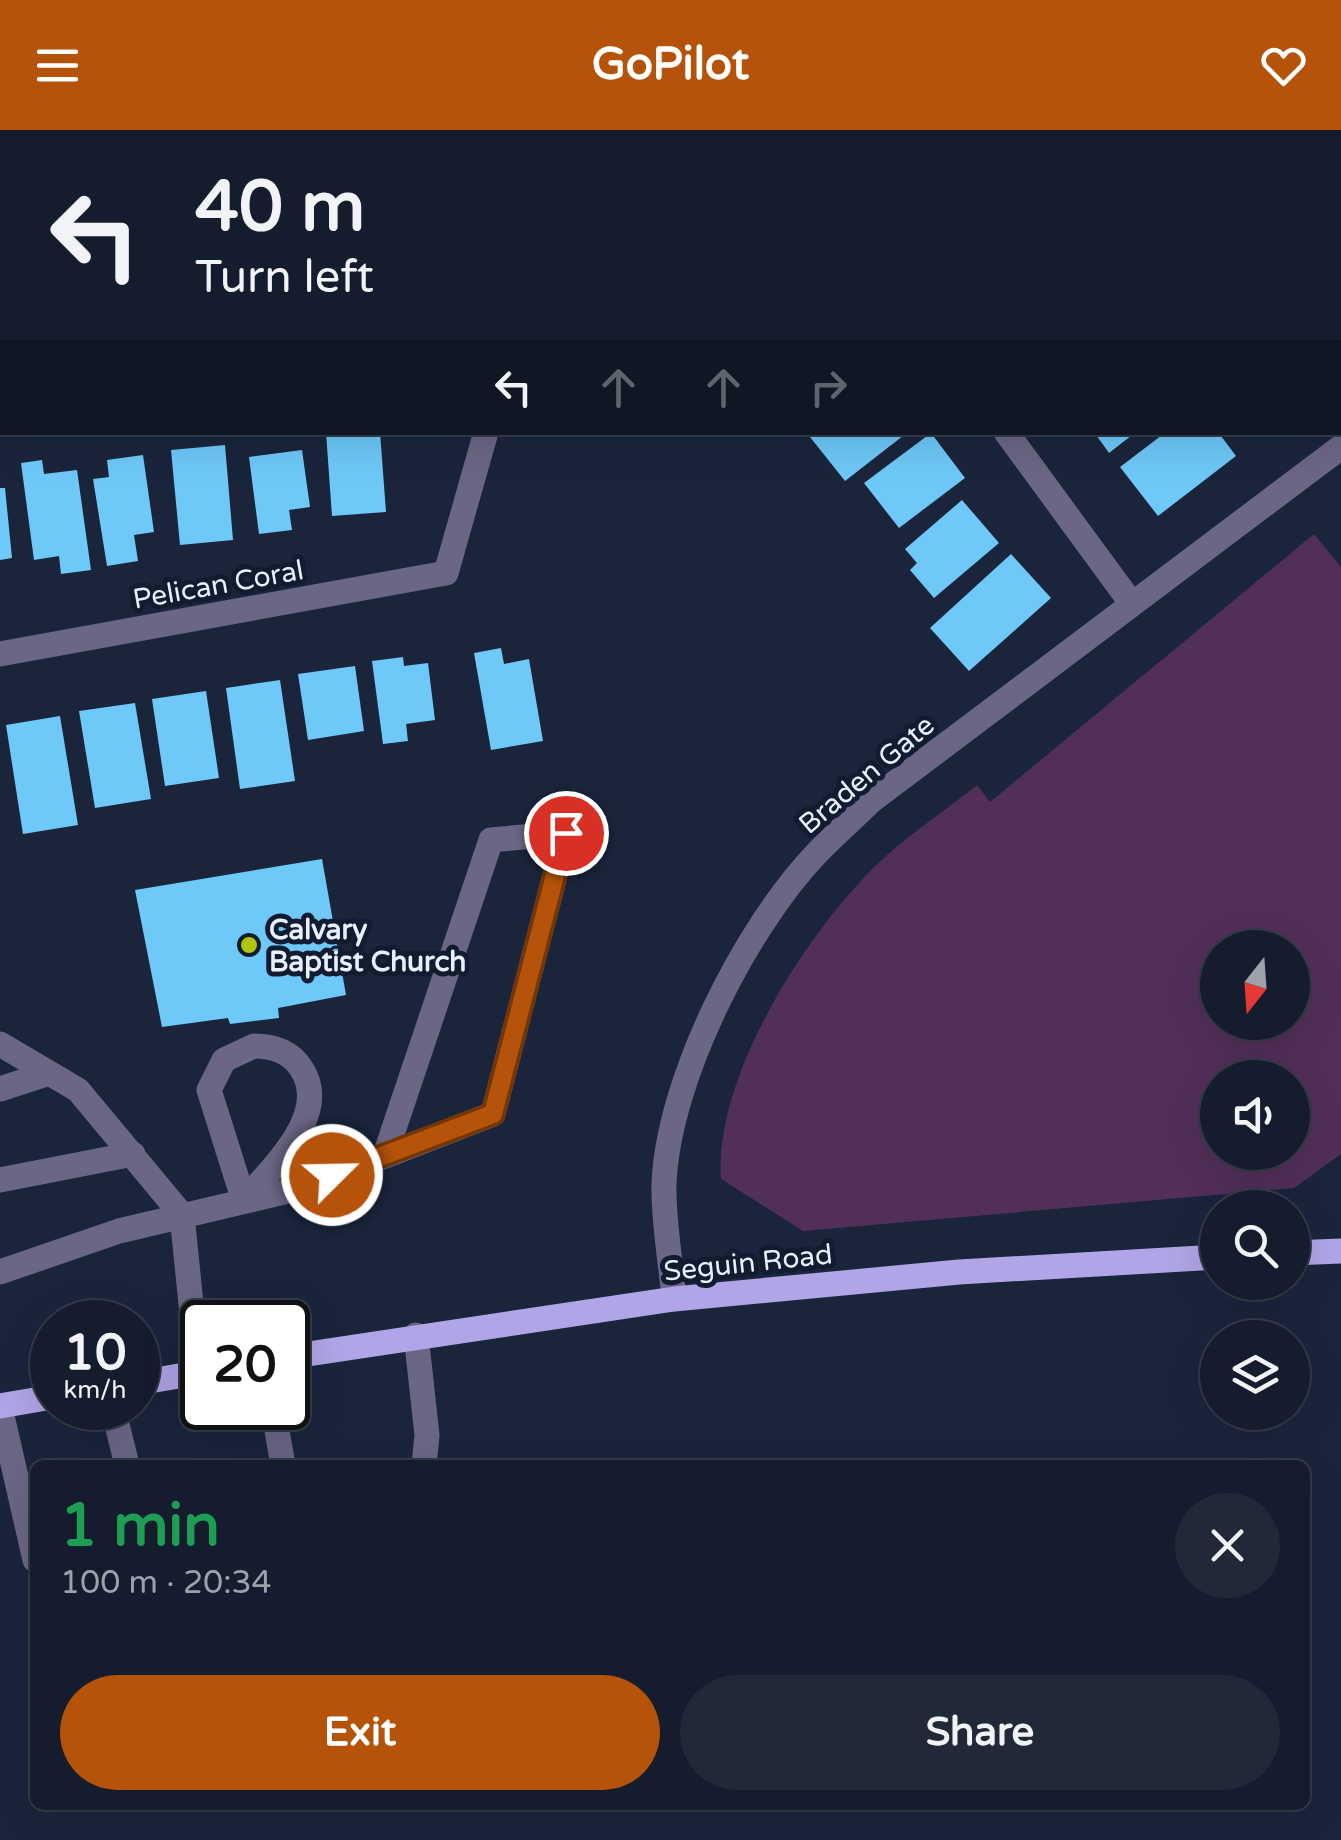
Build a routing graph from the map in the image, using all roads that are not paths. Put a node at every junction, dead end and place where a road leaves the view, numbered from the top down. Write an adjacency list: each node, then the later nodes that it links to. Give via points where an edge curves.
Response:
1 (485, 435): 5 (street, Pelican Coral, via 446,572)
2 (1008, 435): 4 (street)
3 (1341, 448): 4 (street, Braden Gate)
4 (1132, 604): 18 (street, Braden Gate, via 871,801 814,856 769,916 706,1026 672,1119 664,1186)
5 (0, 654)
6 (0, 1044): 7 (street)
7 (50, 1073): 8 (street); 10 (street, via 78,1090)
8 (0, 1089)
9 (386, 1152): 9 (street, via 493,1114 566,833 491,840); 12 (street, via 305,1187)
10 (133, 1154): 11 (street); 13 (street)
11 (0, 1180)
12 (244, 1200): 12 (street, via 279,1160 310,1106 306,1074 272,1046 238,1050 224,1060 208,1090); 13 (street)
13 (182, 1215): 17 (street); 19 (street)
14 (1341, 1252): 15 (main road)
15 (1310, 1253)
16 (1200, 1258): 18 (main road, Seguin Road)
17 (0, 1272)
18 (674, 1299): 20 (main road, Seguin Road)
19 (192, 1300)
20 (416, 1336): 21 (main road, Seguin Road); 28 (street)
21 (310, 1353)
22 (30, 1401): 23 (main road)
23 (0, 1407): 29 (street)
24 (118, 1430): 26 (street)
25 (277, 1430): 27 (street)
26 (126, 1460)
27 (282, 1460)
28 (424, 1460)
29 (30, 1531)

